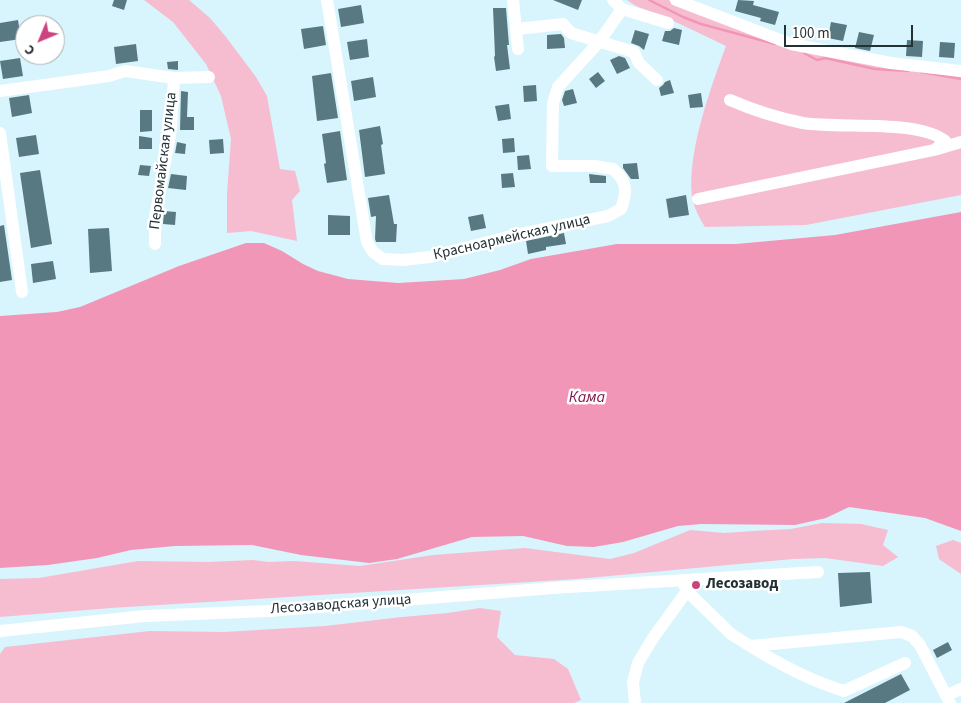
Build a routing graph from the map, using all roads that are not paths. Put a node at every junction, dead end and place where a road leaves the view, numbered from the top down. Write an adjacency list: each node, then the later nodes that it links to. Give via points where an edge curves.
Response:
1 (327, 0): 8 (street, Красноармейская улица, via 367,242 383,259 430,257 510,236 608,216 621,209 626,194 624,182 613,169 552,166 553,103 558,87)
2 (513, 0): 7 (street)
3 (676, 0): 4 (street)
4 (699, 4): 10 (street, via 791,44)
5 (618, 5): 6 (street, Красноармейская улица); 8 (street, Красноармейская улица)
6 (668, 23)
7 (517, 29): 8 (street, via 563,24 571,33); 9 (street)
8 (599, 42): 13 (street, via 634,52)
9 (518, 49)
10 (961, 71)
11 (209, 77): 12 (street, Первомайская улица)
12 (174, 78): 14 (street, Первомайская улица, via 125,71); 21 (street, Первомайская улица, via 171,129 155,217)
13 (657, 80)
14 (0, 91)
15 (730, 100): 18 (street, via 804,123 918,129 937,134 945,140)
16 (0, 133): 20 (street)
17 (961, 142): 18 (street)
18 (934, 150): 19 (street)
19 (698, 199)
20 (5, 201): 22 (street)
21 (155, 244)
22 (22, 292)
23 (818, 572): 24 (street, Лесозаводская улица)
24 (684, 586): 25 (street, Лесозаводская улица, via 553,588 269,611 145,616); 26 (street, via 731,634); 30 (street, via 638,663 633,682)
25 (0, 631)
26 (750, 646): 27 (street, via 824,685 844,691); 29 (street, via 901,632 912,636 920,645)
27 (905, 663)
28 (961, 689): 29 (street)
29 (949, 699)
30 (635, 703)

